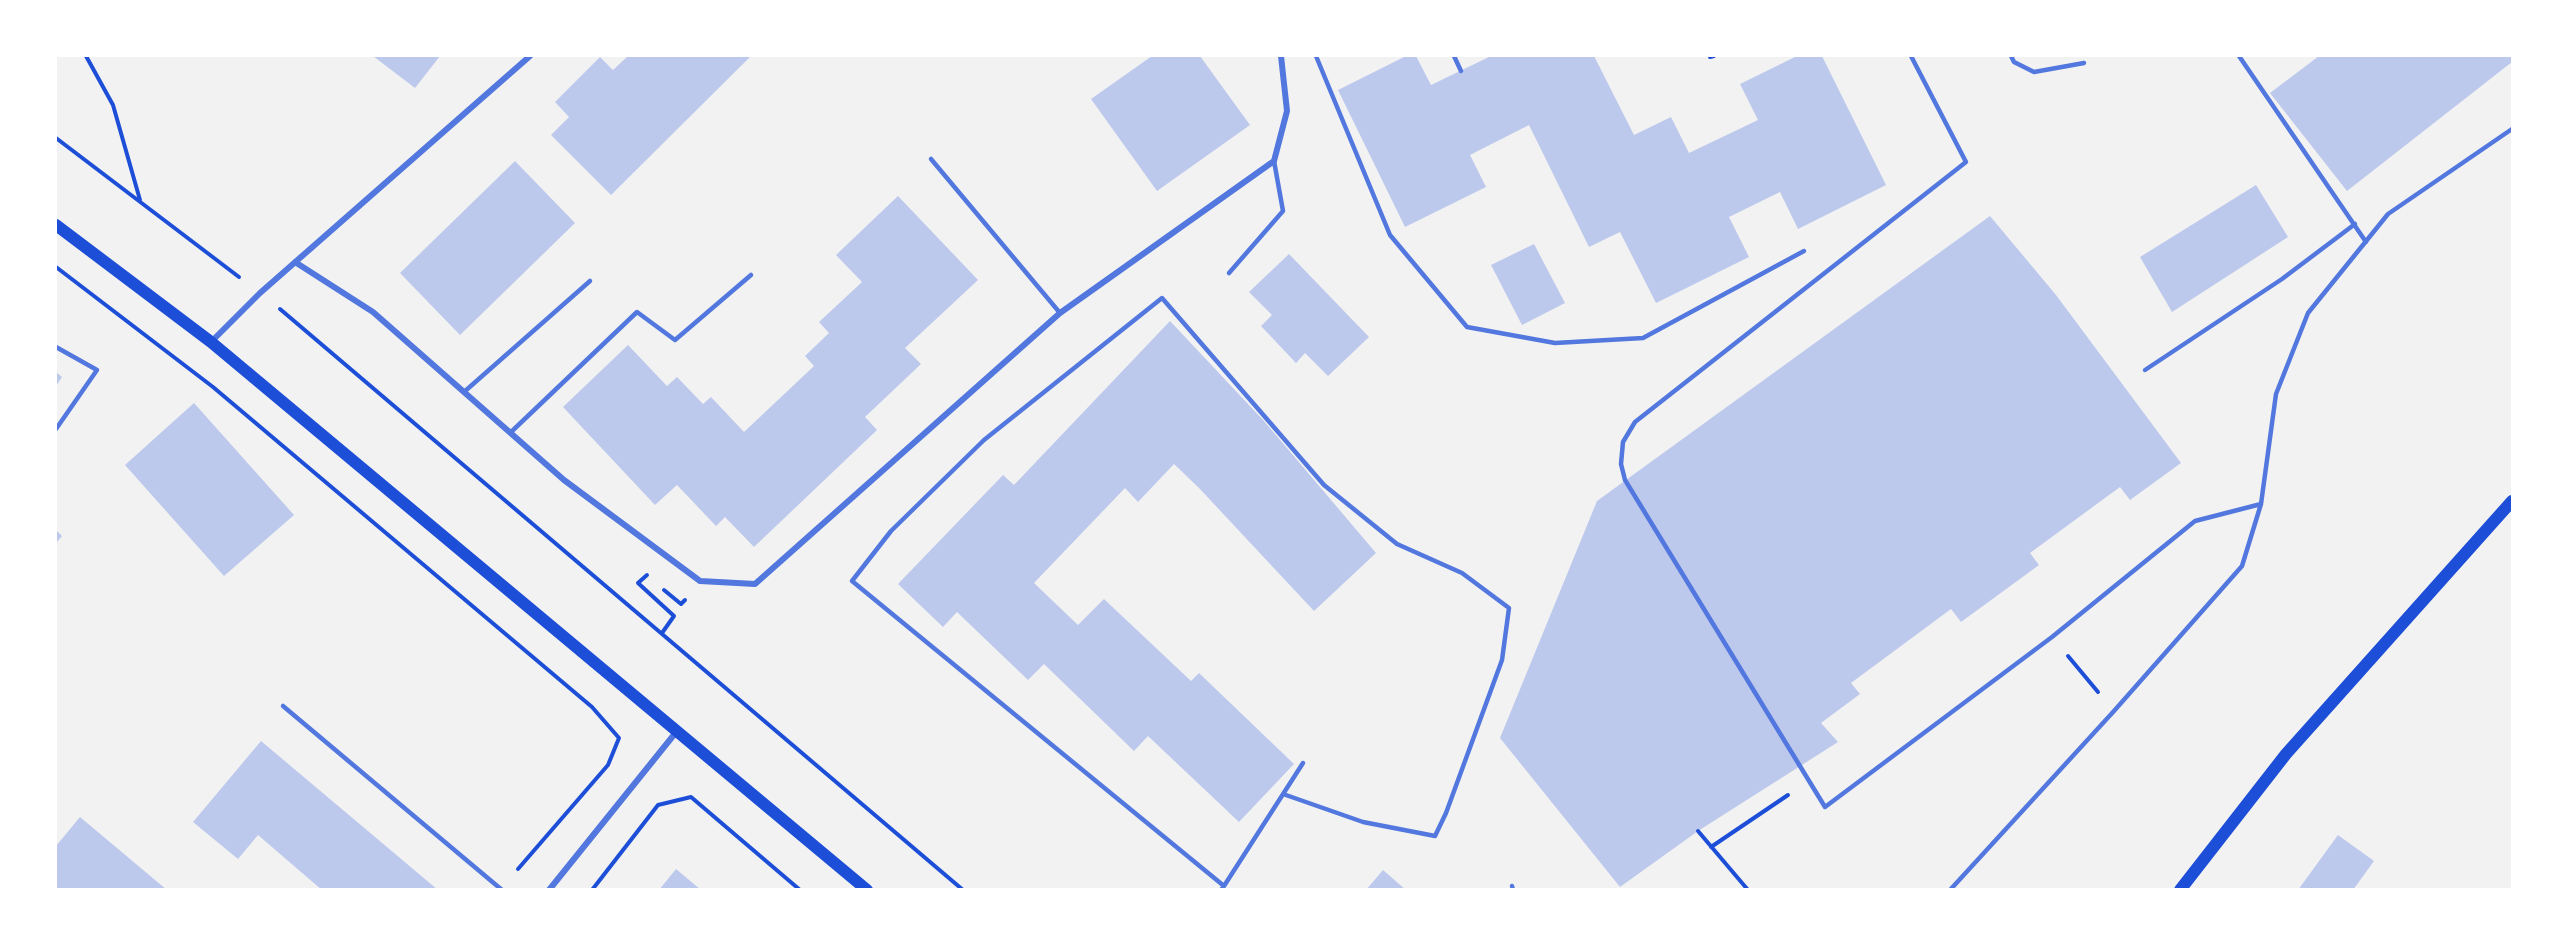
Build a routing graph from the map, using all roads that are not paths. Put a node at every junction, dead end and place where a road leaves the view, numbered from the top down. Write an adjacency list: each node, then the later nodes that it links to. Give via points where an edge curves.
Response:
1 (530, 56): 17 (street)
2 (1281, 56): 12 (street, via 1287,111)
3 (1316, 56): 16 (lane, via 1390,235 1467,327 1555,343 1643,338)
4 (1454, 56): 9 (lane)
5 (1911, 56): 29 (lane, via 1966,162 1635,422 1623,442 1621,464 1625,480 1825,807 2052,638 2195,520)
6 (2011, 56): 8 (lane, via 2014,62 2034,72)
7 (2239, 56): 13 (lane)
8 (2084, 63)
9 (1461, 71)
10 (2512, 129): 15 (lane, via 2388,214)
11 (931, 159): 21 (lane)
12 (1274, 161): 18 (lane, via 1283,211); 21 (street)
13 (2355, 224): 15 (lane); 24 (lane, via 2282,279)
14 (56, 225): 22 (main road)
15 (2366, 242): 29 (lane, via 2308,313 2276,394)
16 (1804, 251)
17 (295, 262): 22 (street); 25 (street, via 373,312)
18 (1229, 273)
19 (751, 275): 27 (lane, via 675,340 637,312)
20 (590, 281): 25 (lane)
21 (1060, 313): 27 (street, via 755,584 700,582 564,480)
22 (211, 342): 31 (main road)
23 (56, 347): 26 (lane, via 97,370)
24 (2145, 370)
25 (464, 392): 27 (street)
26 (56, 429)
27 (510, 433)
28 (2512, 501): 39 (main road, via 2286,754)
29 (2261, 504): 38 (lane, via 2242,566)
30 (283, 706): 35 (lane)
31 (677, 731): 36 (street); 37 (main road)
32 (1303, 763): 33 (lane)
33 (1283, 795): 34 (lane); 34 (lane, via 1363,822 1435,836 1502,660 1509,608 1462,573 1397,544 1324,485 1162,298 984,440 891,531 852,582)
34 (1222, 888)
35 (502, 889)
36 (549, 890)
37 (867, 890)
38 (1950, 890)
39 (2180, 890)

